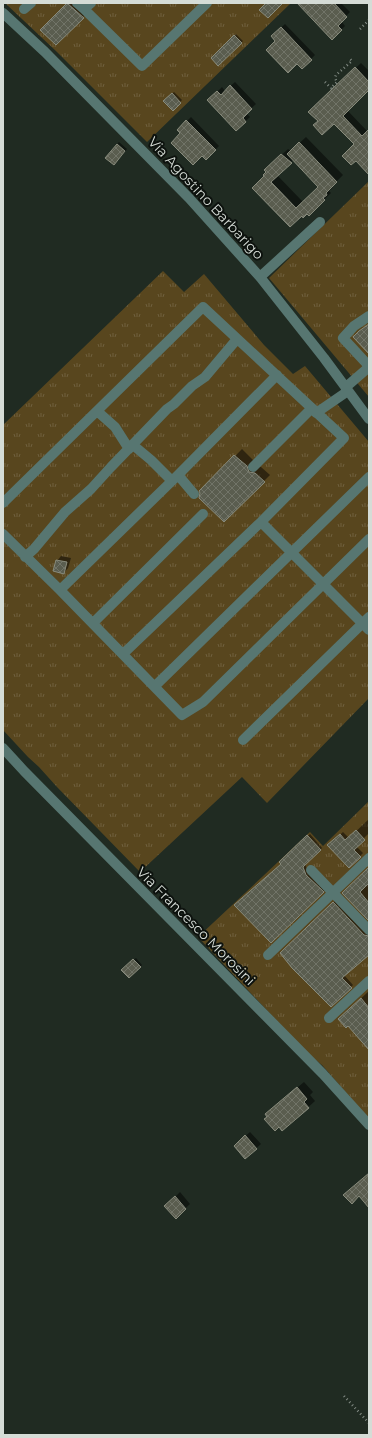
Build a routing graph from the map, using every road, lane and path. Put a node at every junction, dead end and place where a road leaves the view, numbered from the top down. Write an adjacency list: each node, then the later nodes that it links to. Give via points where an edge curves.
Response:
1 (207, 3): 2 (street, via 142,66)
2 (84, 5)
3 (3, 13): 9 (street, Via Agostino Barbarigo, via 189,198)
4 (369, 20): 5 (path)
5 (360, 29)
6 (349, 58): 7 (path, via 352,61 336,75 337,82 332,89)
7 (325, 82)
8 (320, 222): 9 (street)
9 (260, 277): 14 (street, Via Agostino Barbarigo)
10 (369, 316): 12 (street, via 354,326 343,338)
11 (237, 339): 13 (street); 16 (street, via 203,307); 18 (street, via 205,377 167,409)
12 (369, 367): 14 (street)
13 (277, 376): 15 (street); 21 (street)
14 (347, 389): 15 (street); 17 (street, Via Agostino Barbarigo)
15 (314, 410): 19 (street); 25 (street, via 344,438)
16 (96, 411): 18 (street, via 115,427); 23 (street)
17 (369, 419)
18 (131, 447): 21 (street); 29 (street)
19 (253, 467)
20 (369, 477): 28 (street)
21 (175, 478): 22 (street); 31 (street)
22 (194, 494)
23 (3, 503)
24 (203, 514): 32 (street)
25 (261, 522): 28 (street); 34 (street)
26 (3, 534): 29 (street)
27 (369, 539): 30 (street)
28 (292, 553): 30 (street); 35 (street)
29 (25, 556): 31 (street)
30 (323, 584): 33 (street); 35 (street, via 203,702 182,715)
31 (60, 590): 32 (street)
32 (93, 623): 34 (street)
33 (367, 623): 36 (street)
34 (124, 654): 35 (street)
35 (155, 686)
36 (243, 740)
37 (3, 748): 45 (street, Via Francesco Morosini, via 323,1074)
38 (369, 858): 40 (street)
39 (311, 870): 40 (street)
40 (333, 892): 41 (street); 42 (street)
41 (369, 930)
42 (268, 955)
43 (369, 981): 44 (street)
44 (329, 1018)
45 (369, 1125)
46 (344, 1396): 47 (path)
47 (369, 1423)

